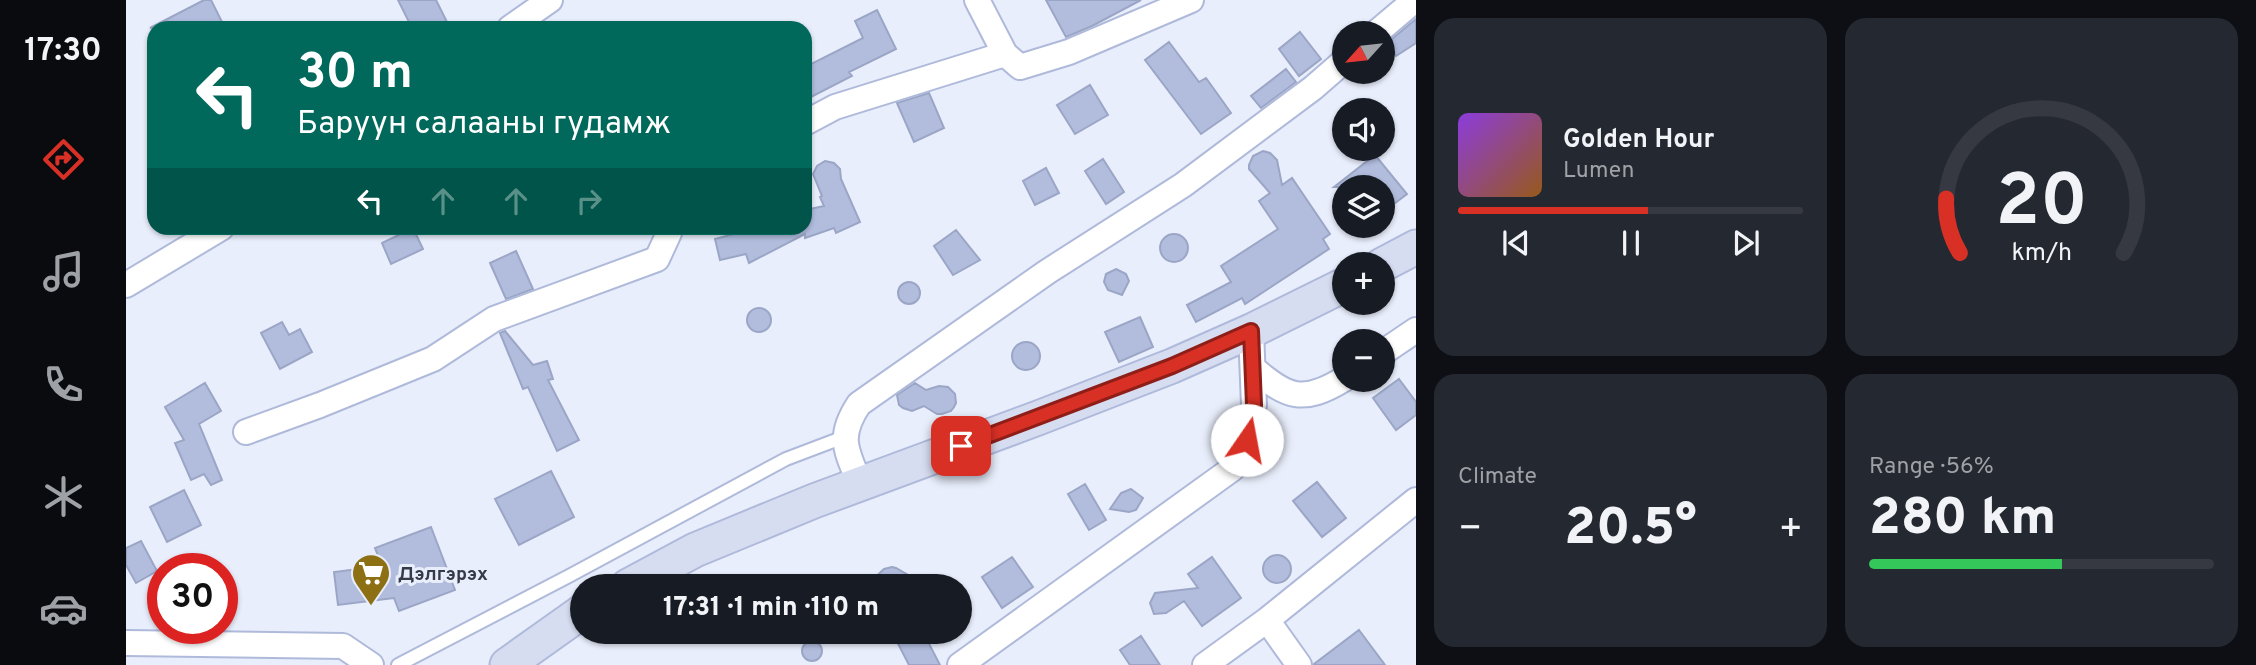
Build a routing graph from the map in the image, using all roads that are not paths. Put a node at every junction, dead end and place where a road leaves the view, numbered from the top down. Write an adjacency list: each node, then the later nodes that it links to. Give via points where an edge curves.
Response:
1 (550, 0): 5 (street)
2 (977, 0): 7 (street)
3 (1191, 0): 7 (street, via 1045,60 1020,66)
4 (1415, 0): 6 (street)
5 (520, 21)
6 (1390, 21)
7 (1005, 54): 9 (street, via 835,107)
8 (1332, 71): 22 (street, via 1183,185 1047,272 859,404)
9 (812, 119)
10 (209, 235): 14 (street)
11 (668, 235): 21 (street, via 657,259 494,319 433,359)
12 (1416, 247): 13 (main road)
13 (1395, 258)
14 (126, 285)
15 (1332, 291): 17 (main road)
16 (1416, 330): 18 (street)
17 (1251, 331): 19 (street); 23 (main road, via 1172,366)
18 (1395, 344)
19 (1252, 368): 20 (street, via 1284,392 1304,396); 32 (street, via 1254,405 1247,440 1232,470)
20 (1332, 386)
21 (246, 432)
22 (844, 438): 23 (street); 30 (lane, via 786,459)
23 (860, 484): 25 (main road, via 695,550)
24 (1416, 500): 27 (street)
25 (650, 574)
26 (570, 620): 31 (main road)
27 (1266, 620): 33 (street); 34 (street)
28 (126, 643): 29 (street, via 343,646)
29 (371, 665)
30 (398, 665)
31 (507, 665)
32 (960, 665)
33 (1205, 665)
34 (1299, 665)

